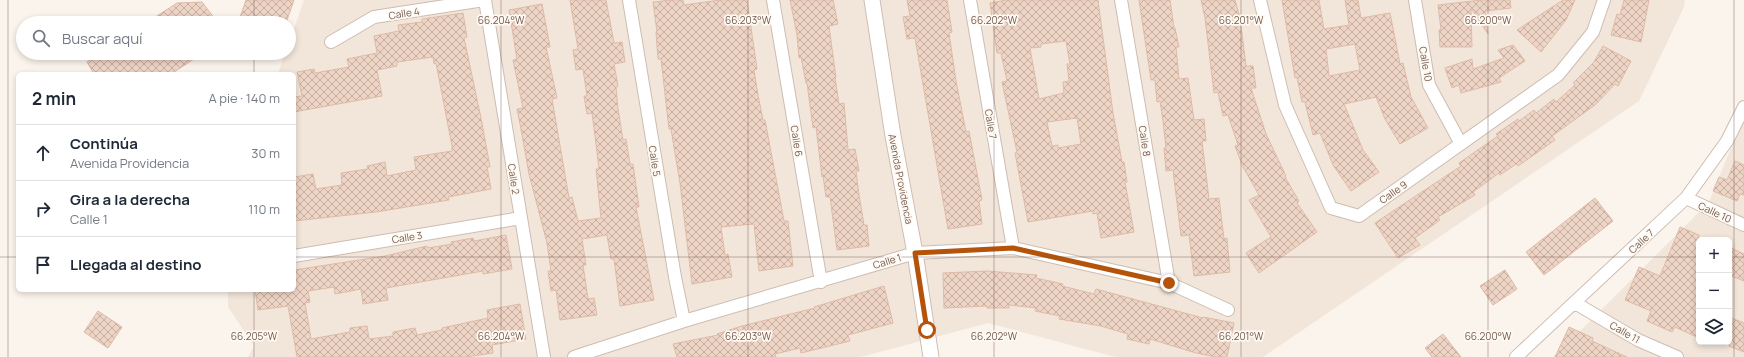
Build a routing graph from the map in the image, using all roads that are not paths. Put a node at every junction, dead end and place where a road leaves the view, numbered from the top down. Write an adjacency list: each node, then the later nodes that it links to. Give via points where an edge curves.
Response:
1 (484, 0): 10 (street, Calle 4, via 374,18); 14 (street, Calle 2)
2 (629, 0): 23 (street, Calle 5)
3 (773, 0): 19 (street, Calle 6)
4 (872, 0): 17 (street, Avenida Providencia, via 893,136)
5 (970, 0): 16 (street, Calle 7)
6 (1121, 0): 20 (street, Calle 8)
7 (1260, 0): 12 (street, Calle 9, via 1285,105 1331,208 1359,216)
8 (1415, 0): 12 (street, Calle 10, via 1429,85)
9 (1604, 0): 12 (street, Calle 9, via 1593,32 1558,75)
10 (331, 42)
11 (1744, 107): 13 (street, Calle 7, via 1727,141)
12 (1461, 144)
13 (1686, 198): 15 (street, Calle 10); 21 (street, Calle 7)
14 (521, 218): 18 (street, Calle 3); 24 (street, Calle 2)
15 (1744, 225)
16 (1013, 248): 17 (street, Calle 1); 20 (street, Calle 1)
17 (915, 253): 19 (street, Calle 1); 26 (street, Avenida Providencia)
18 (296, 256)
19 (821, 282): 23 (street, Calle 1)
20 (1169, 283): 22 (street, Calle 1)
21 (1575, 303): 27 (street, Calle 7); 28 (street, Calle 11, via 1638,340)
22 (1228, 310)
23 (684, 321): 25 (street, Calle 1)
24 (544, 357)
25 (574, 357)
26 (931, 357)
27 (1516, 357)
28 (1676, 357)

